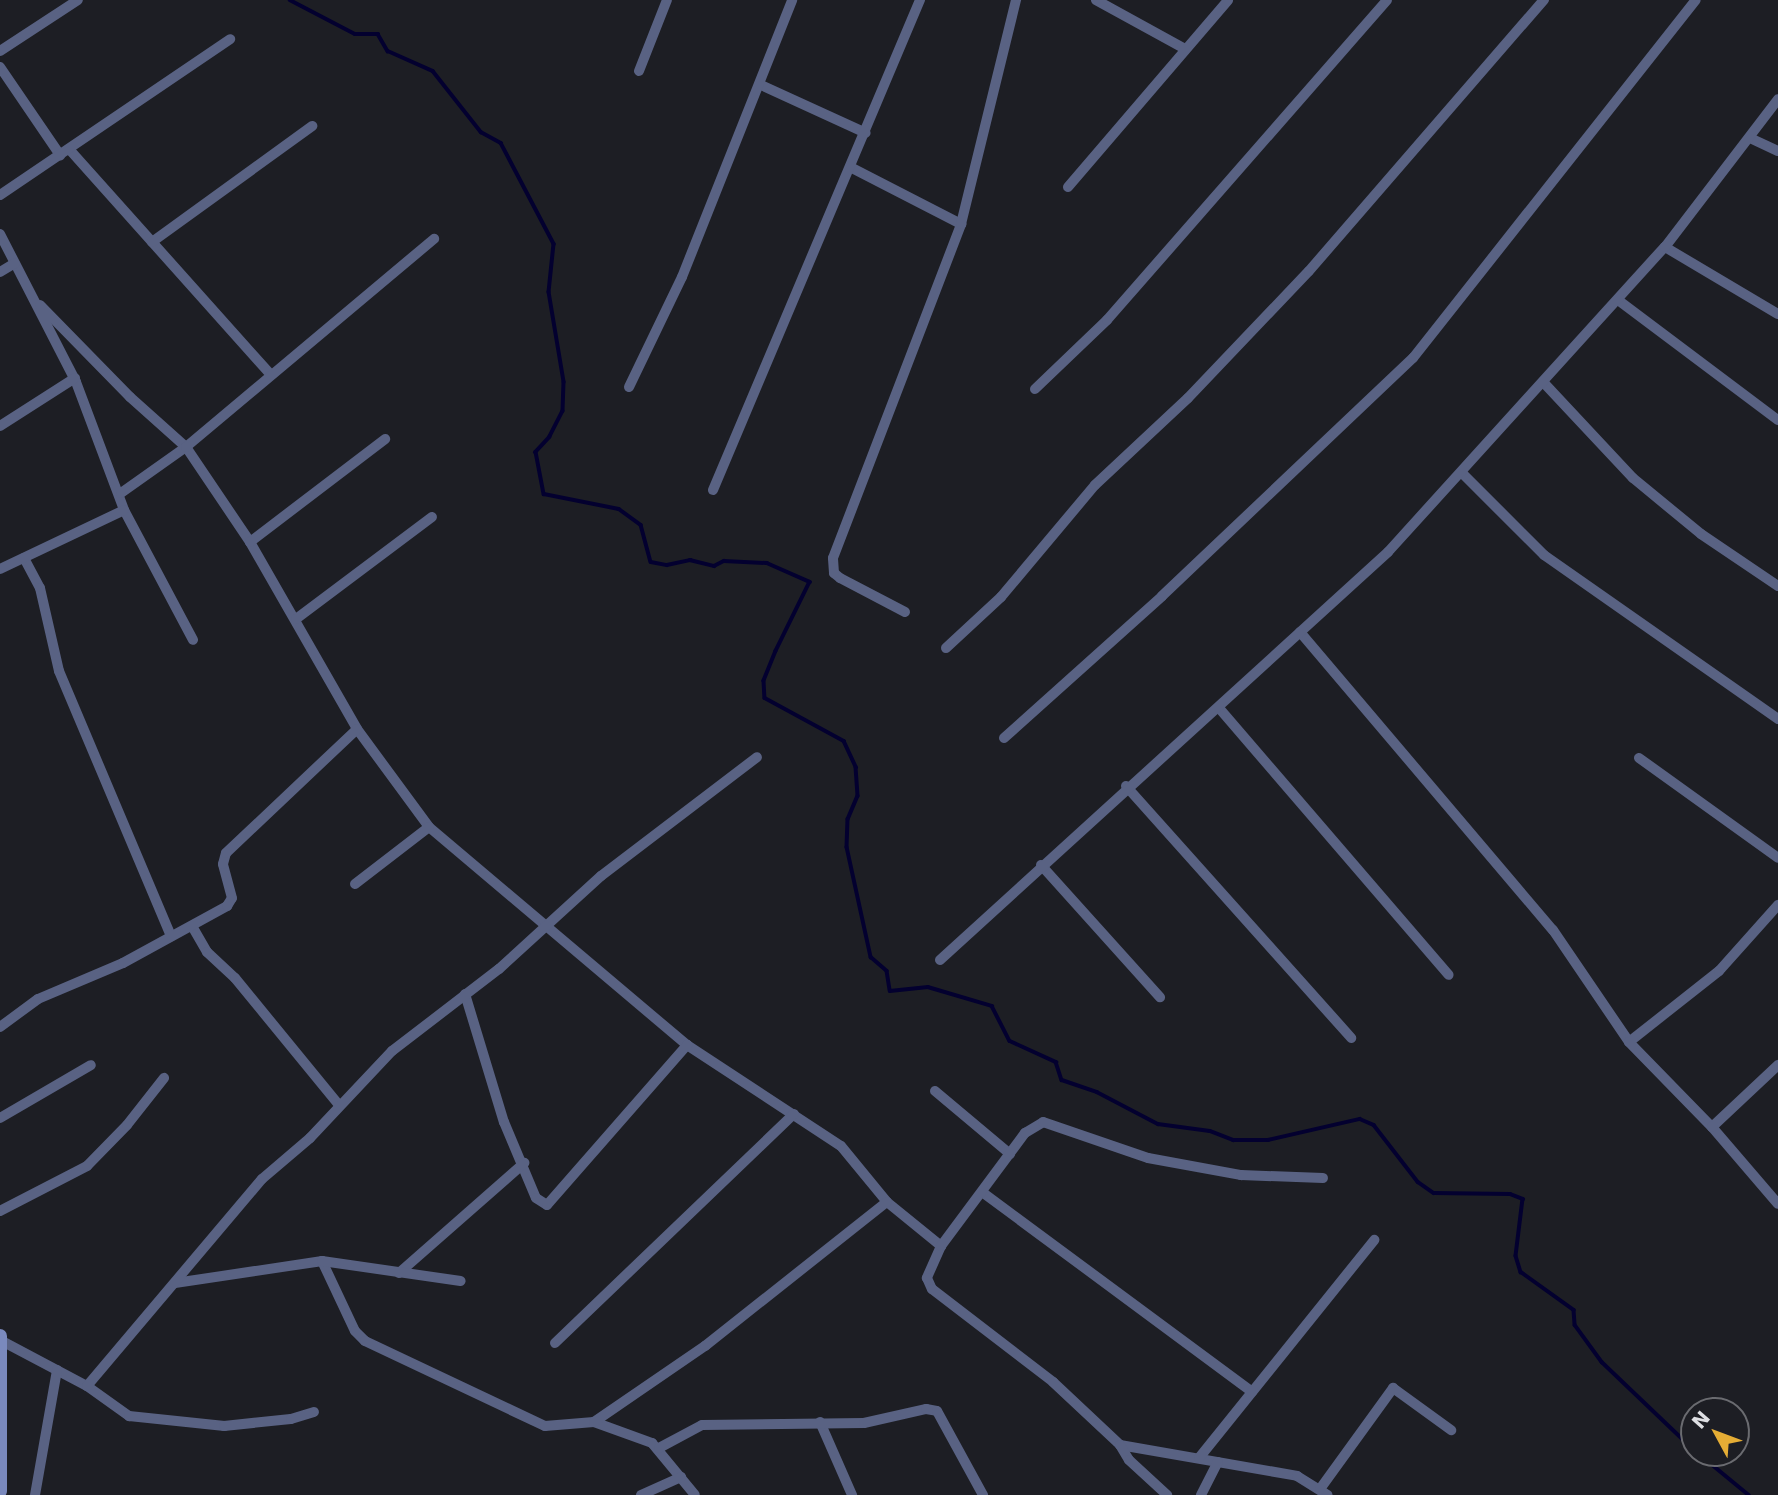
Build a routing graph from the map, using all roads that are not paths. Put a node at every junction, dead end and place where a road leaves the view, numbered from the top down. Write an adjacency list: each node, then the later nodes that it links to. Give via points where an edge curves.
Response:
1 (78, 0): 13 (street)
2 (667, 0): 15 (street)
3 (792, 0): 16 (street)
4 (920, 0): 19 (street)
5 (1016, 0): 26 (street)
6 (1096, 0): 12 (street)
7 (1227, 0): 12 (street)
8 (1387, 0): 40 (street, via 1107,320)
9 (1544, 0): 58 (street, via 1283,299 1095,485 1001,597)
10 (1696, 0): 62 (street, via 1413,358 1162,596)
11 (230, 39): 22 (street)
12 (1185, 49): 24 (street)
13 (0, 51)
14 (0, 67): 22 (street)
15 (639, 71)
16 (761, 85): 19 (street); 39 (street, via 682,277)
17 (1778, 99): 20 (street)
18 (312, 126): 29 (street)
19 (866, 133): 23 (street)
20 (1751, 138): 21 (street); 30 (street)
21 (1778, 151)
22 (64, 152): 25 (street); 29 (street)
23 (852, 167): 26 (street); 46 (street)
24 (1068, 187)
25 (0, 195)
26 (961, 224): 54 (street, via 832,565 840,578)
27 (0, 234): 31 (street)
28 (434, 239): 36 (street)
29 (152, 242): 36 (street)
30 (1665, 247): 33 (street); 35 (street)
31 (15, 263): 32 (street); 34 (street)
32 (0, 272)
33 (1618, 300): 38 (street); 41 (street)
34 (40, 305): 37 (street); 44 (street, via 130,397)
35 (1778, 314)
36 (269, 373): 44 (street)
37 (75, 379): 42 (street); 47 (street)
38 (1544, 383): 45 (street); 53 (street, via 1633,478 1701,534)
39 (629, 387)
40 (1035, 390)
41 (1778, 420)
42 (0, 426)
43 (385, 439): 50 (street)
44 (186, 446): 47 (street); 50 (street)
45 (1463, 474): 56 (street); 60 (street, via 1545,555)
46 (713, 490)
47 (121, 493): 48 (street)
48 (124, 510): 51 (street); 57 (street)
49 (432, 517): 55 (street)
50 (250, 542): 55 (street)
51 (24, 558): 52 (street); 73 (street, via 40,588 59,671)
52 (0, 569)
53 (1778, 586)
54 (905, 612)
55 (296, 619): 61 (street)
56 (1300, 632): 59 (street); 80 (street, via 1553,930)
57 (193, 640)
58 (946, 648)
59 (1219, 708): 65 (street); 75 (street)
60 (1778, 719)
61 (358, 729): 66 (street); 71 (street, via 226,853 230,903)
62 (1004, 738)
63 (757, 757): 72 (street, via 601,876)
64 (1639, 758): 67 (street)
65 (1126, 786): 68 (street); 79 (street)
66 (429, 827): 69 (street); 72 (street)
67 (1778, 858)
68 (1041, 866): 74 (street); 77 (street)
69 (355, 884)
70 (1778, 905): 80 (street, via 1719,971)
71 (192, 926): 73 (street); 86 (street, via 212,958 235,978)
72 (546, 926): 76 (street); 81 (street)
73 (171, 936): 78 (street, via 38,999)
74 (940, 961)
75 (1449, 975)
76 (465, 994): 86 (street, via 392,1052); 91 (street, via 497,1104)
77 (1160, 997)
78 (0, 1027)
79 (1351, 1038)
80 (1629, 1042): 89 (street)
81 (687, 1045): 87 (street); 91 (street, via 547,1205 536,1198)
82 (91, 1065): 88 (street)
83 (1778, 1065): 89 (street)
84 (164, 1078): 96 (street, via 87,1166)
85 (935, 1091): 90 (street)
86 (340, 1105): 102 (street, via 262,1179)
87 (794, 1114): 95 (street, via 841,1146); 104 (street)
88 (0, 1118)
89 (1712, 1127): 94 (street)
90 (1010, 1154): 92 (street, via 1025,1133 1042,1122 1147,1158 1241,1175); 93 (street)
91 (524, 1163): 100 (street)
92 (1323, 1178)
93 (982, 1192): 98 (street); 107 (street)
94 (1776, 1199)
95 (887, 1202): 98 (street); 109 (street, via 705,1346)
96 (0, 1211)
97 (1374, 1240): 107 (street)
98 (941, 1247): 112 (street, via 928,1278 932,1289 1053,1382)
99 (322, 1261): 100 (street); 102 (street); 109 (street, via 355,1331 365,1341 545,1426)
100 (399, 1273): 101 (street)
101 (461, 1281)
102 (175, 1283): 106 (street)
103 (0, 1338): 105 (street); 117 (street)
104 (555, 1343)
105 (57, 1370): 106 (street); 119 (street)
106 (87, 1386): 108 (street, via 129,1416 224,1426 292,1419)
107 (1252, 1392): 114 (street)
108 (314, 1412)
109 (594, 1422): 113 (street)
110 (820, 1422): 113 (street, via 702,1425); 122 (street); 123 (street, via 864,1423 926,1409 937,1412)
111 (1451, 1430): 118 (street, via 1393,1388)
112 (1120, 1445): 114 (street); 124 (street, via 1129,1460)
113 (659, 1448): 116 (street)
114 (1199, 1458): 115 (street)
115 (1218, 1462): 118 (street, via 1297,1476); 125 (street)
116 (681, 1477): 120 (street); 121 (street)
117 (0, 1491)
118 (1324, 1492)
119 (35, 1495)
120 (640, 1495)
121 (695, 1495)
122 (852, 1495)
123 (983, 1495)
124 (1167, 1495)
125 (1201, 1495)

